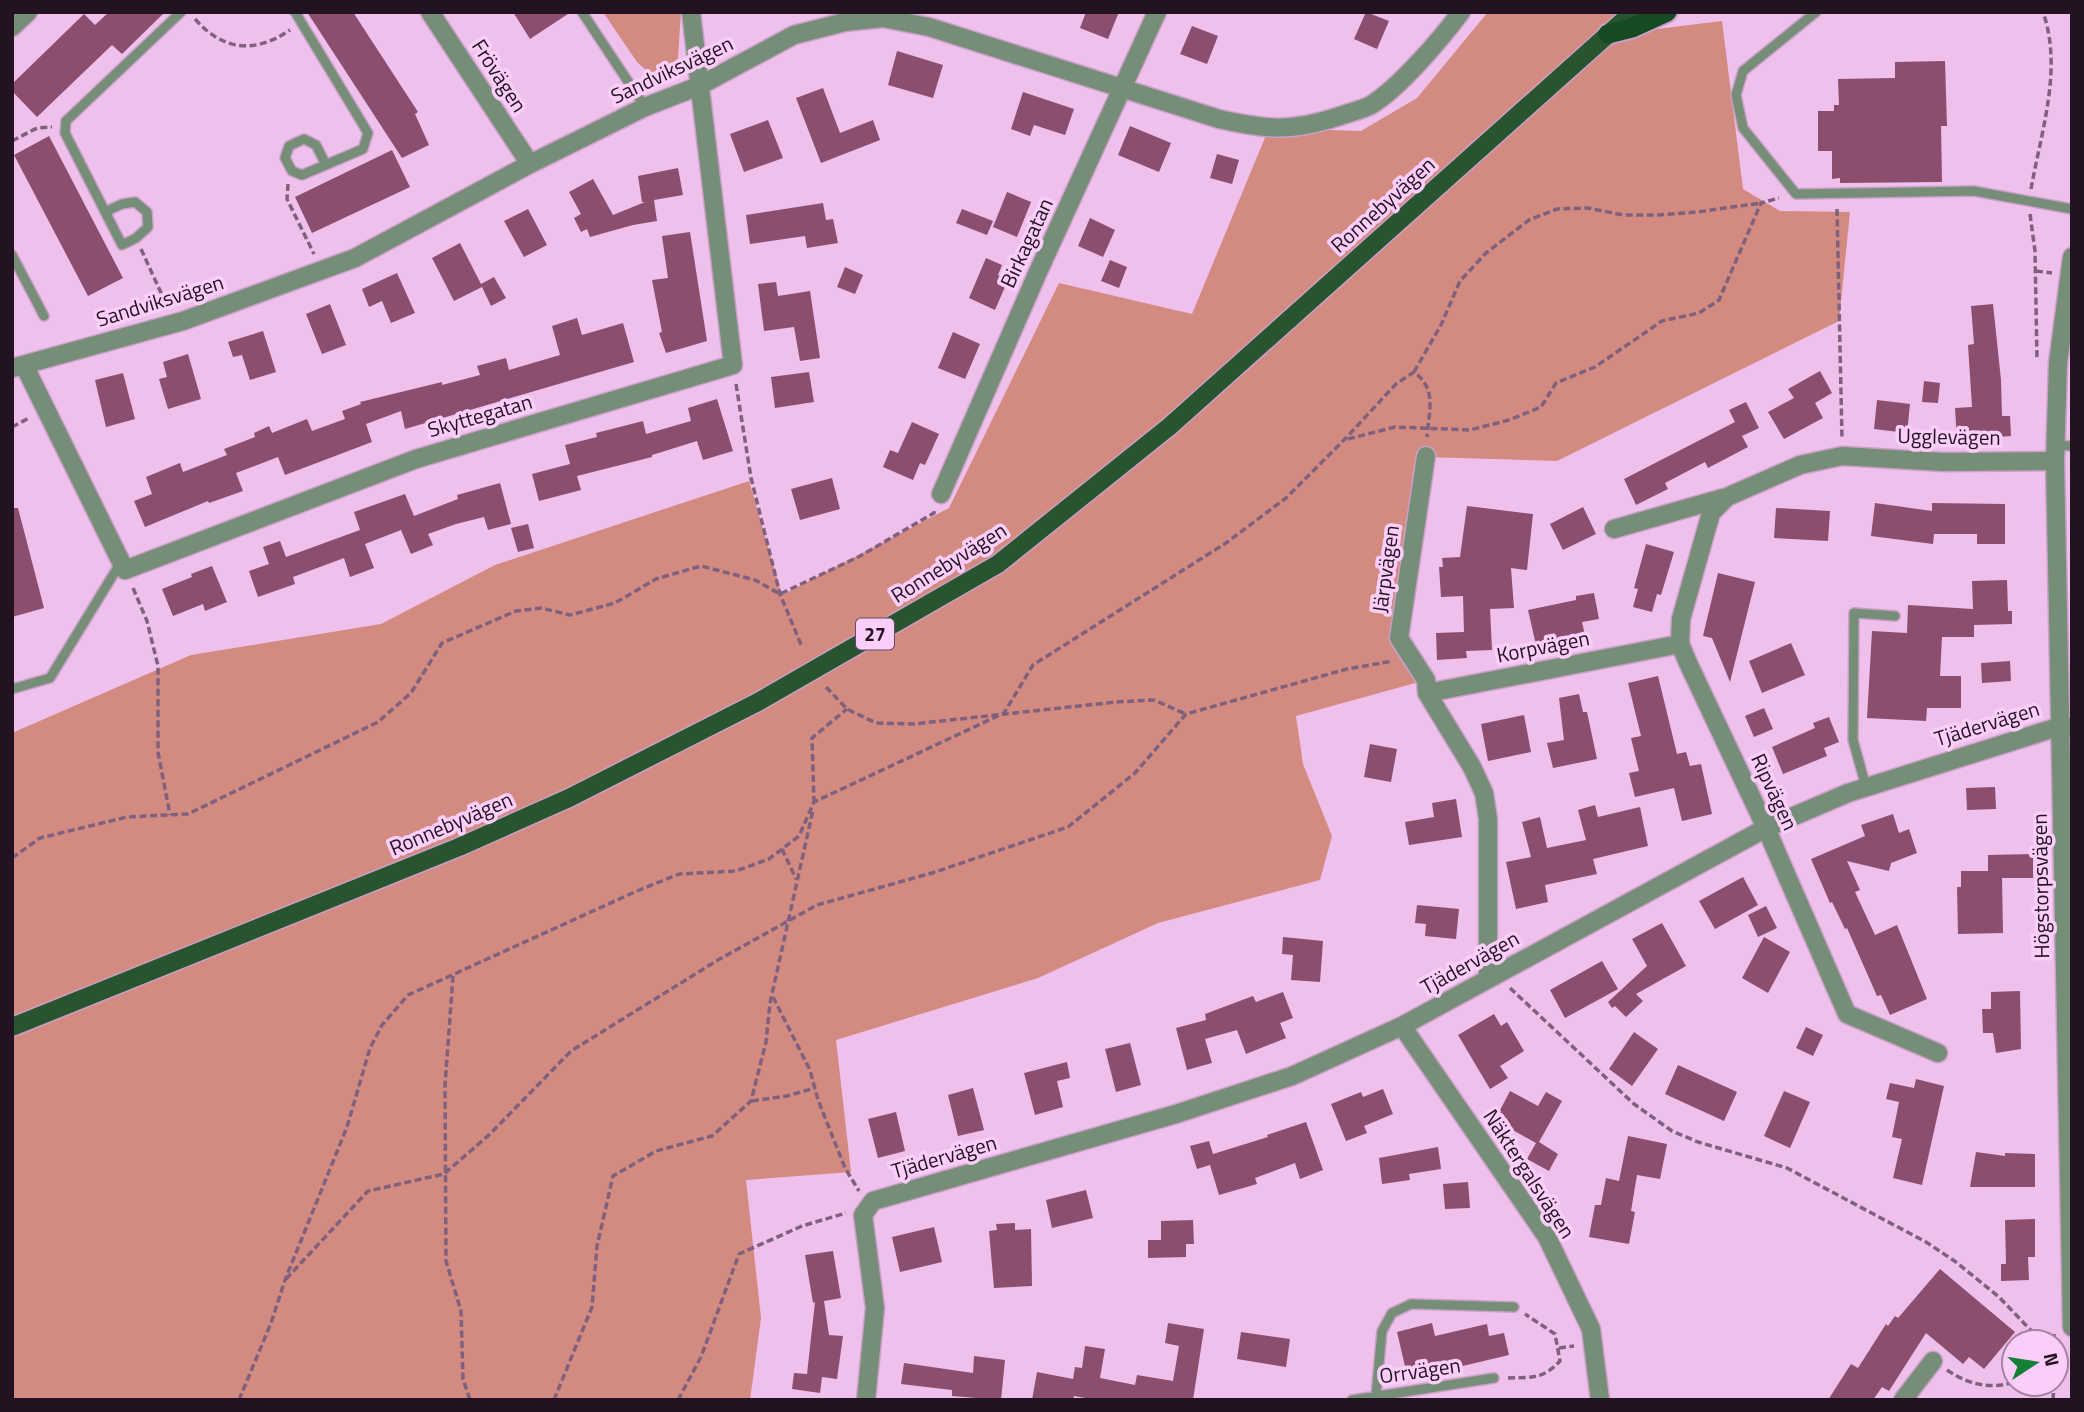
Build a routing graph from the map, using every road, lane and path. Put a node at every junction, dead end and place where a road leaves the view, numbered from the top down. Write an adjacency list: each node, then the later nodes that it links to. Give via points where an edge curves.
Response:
1 (28, 12): 15 (street)
2 (181, 12): 20 (lane, via 66,121)
3 (189, 12): 14 (path, via 212,36 249,46 264,45)
4 (295, 12): 14 (lane)
5 (429, 12): 22 (street, Frövägen)
6 (582, 12): 19 (lane)
7 (691, 12): 17 (street)
8 (1157, 12): 18 (street, Birkagatan)
9 (1461, 12): 18 (street, Sandviksvägen, via 1406,75 1370,106 1322,122 1258,128)
10 (1633, 12): 16 (main road, Ronnebyvägen / 27)
11 (1667, 12): 16 (highway)
12 (1816, 12): 26 (lane, via 1743,71 1736,95 1743,128)
13 (932, 20): 17 (street, Sandviksvägen, via 845,22 794,35); 18 (street, Sandviksvägen)
14 (301, 22): 23 (lane, via 368,133 363,149)
15 (12, 27)
16 (1608, 34): 72 (main road, Ronnebyvägen / 27, via 1170,426 998,564 758,702 569,798 458,848)
17 (699, 86): 19 (street, Sandviksvägen); 36 (street)
18 (1124, 88): 44 (street, Birkagatan)
19 (645, 107): 22 (street, Sandviksvägen)
20 (65, 127): 21 (path, via 37,128); 29 (lane)
21 (12, 141)
22 (530, 164): 33 (street, Sandviksvägen, via 355,258)
23 (326, 165): 24 (lane); 24 (lane, via 316,145 304,139 289,146 285,158 292,171)
24 (302, 175): 33 (path, via 288,185 287,199)
25 (1837, 192): 26 (lane); 28 (lane, via 1974,191); 43 (path)
26 (1796, 194): 27 (path)
27 (1761, 203): 38 (path, via 1658,215 1557,209 1529,220 1486,253 1460,281); 39 (path, via 1719,300 1699,313 1662,321 1595,368 1556,383 1541,407 1470,430)
28 (2072, 209)
29 (105, 212): 30 (lane, via 122,245); 30 (lane, via 135,202 146,212 148,227)
30 (136, 238): 35 (path)
31 (12, 255): 34 (lane)
32 (2072, 257): 41 (street, Högstorpsvägen, via 2058,363)
33 (321, 270): 35 (street, Sandviksvägen)
34 (44, 316)
35 (175, 323): 37 (street, Sandviksvägen)
36 (733, 365): 47 (street, Skyttegatan, via 416,459); 48 (path, via 751,478)
37 (18, 366): 47 (street)
38 (1413, 372): 39 (path, via 1431,394); 40 (path, via 1396,384)
39 (1428, 430): 40 (path, via 1395,427); 42 (path)
40 (1346, 439): 57 (path, via 1286,498 1226,543 1033,664)
41 (2061, 451): 43 (street, Ugglevägen, via 1943,462); 59 (street, Högstorpsvägen)
42 (1426, 456): 52 (street, Järpvägen, via 1399,638)
43 (1842, 456): 45 (street, via 1800,465)
44 (941, 494): 48 (path, via 933,513 860,556)
45 (1727, 497): 46 (street); 50 (street, via 1711,513 1681,619)
46 (1614, 529)
47 (123, 566): 55 (lane, via 50,678); 62 (path, via 147,621 158,666 158,752)
48 (780, 594): 51 (path); 62 (path, via 755,580 701,566 656,579 615,603 570,615 541,608 516,611 442,643 411,693 379,722 188,814)
49 (1895, 616): 60 (lane, via 1854,613 1853,740)
50 (1680, 644): 54 (street, Korpvägen); 63 (street, Ripvägen)
51 (802, 647)
52 (1411, 657): 54 (street, Järpvägen); 58 (path, via 1348,669)
53 (826, 687): 56 (path)
54 (1426, 687): 69 (street, Järpvägen, via 1484,793)
55 (12, 689)
56 (846, 709): 57 (path, via 876,723 913,724); 61 (path, via 812,738)
57 (1004, 713): 58 (path, via 1154,700); 61 (path)
58 (1186, 713): 67 (path, via 1135,773 1068,827 932,873 817,905)
59 (2067, 726): 60 (street, Tjädervägen); 76 (street, Högstorpsvägen)
60 (1866, 787): 63 (street, Tjädervägen)
61 (814, 802): 64 (path, via 799,836); 66 (path)
62 (170, 815): 65 (path, via 127,817 40,838)
63 (1766, 828): 69 (street, Tjädervägen); 73 (street, Ripvägen, via 1847,1014)
64 (782, 849): 66 (path); 68 (path, via 736,871 679,874)
65 (12, 858)
66 (796, 880): 67 (path)
67 (786, 923): 70 (path); 77 (path, via 571,1051)
68 (453, 976): 77 (path); 79 (path, via 408,995 382,1025 370,1048 347,1127)
69 (1492, 977): 71 (street, Tjädervägen); 82 (path, via 1634,1104 1672,1131 1787,1168 1926,1242 1999,1297)
70 (772, 995): 74 (path); 75 (path)
71 (1402, 1026): 78 (street, Tjädervägen, via 1292,1076); 93 (street, Näktergalsvägen, via 1546,1237 1591,1329)
72 (12, 1027)
73 (1938, 1053)
74 (815, 1088): 75 (path); 78 (path, via 845,1168)
75 (751, 1101): 89 (path, via 712,1136 656,1151 613,1176 597,1246 592,1307)
76 (2070, 1113): 81 (street, Högstorpsvägen)
77 (444, 1174): 79 (path, via 368,1191); 88 (path, via 446,1261 461,1311 463,1379)
78 (871, 1204): 90 (path, via 802,1226 739,1254 701,1357); 91 (street, via 863,1215 875,1308)
79 (285, 1280): 87 (path)
80 (1514, 1307): 84 (path, via 1555,1334 1560,1361 1549,1373 1535,1377); 86 (lane, via 1411,1304 1392,1313 1382,1331)
81 (2072, 1327)
82 (2028, 1328)
83 (1933, 1361): 85 (path, via 1962,1380); 94 (street)
84 (1493, 1378): 86 (lane, Orrvägen)
85 (2000, 1387)
86 (1376, 1395): 92 (lane, Orrvägen)
87 (239, 1400)
88 (470, 1400)
89 (554, 1400)
90 (678, 1400)
91 (866, 1400)
92 (1352, 1400)
93 (1600, 1400)
94 (1903, 1400)

